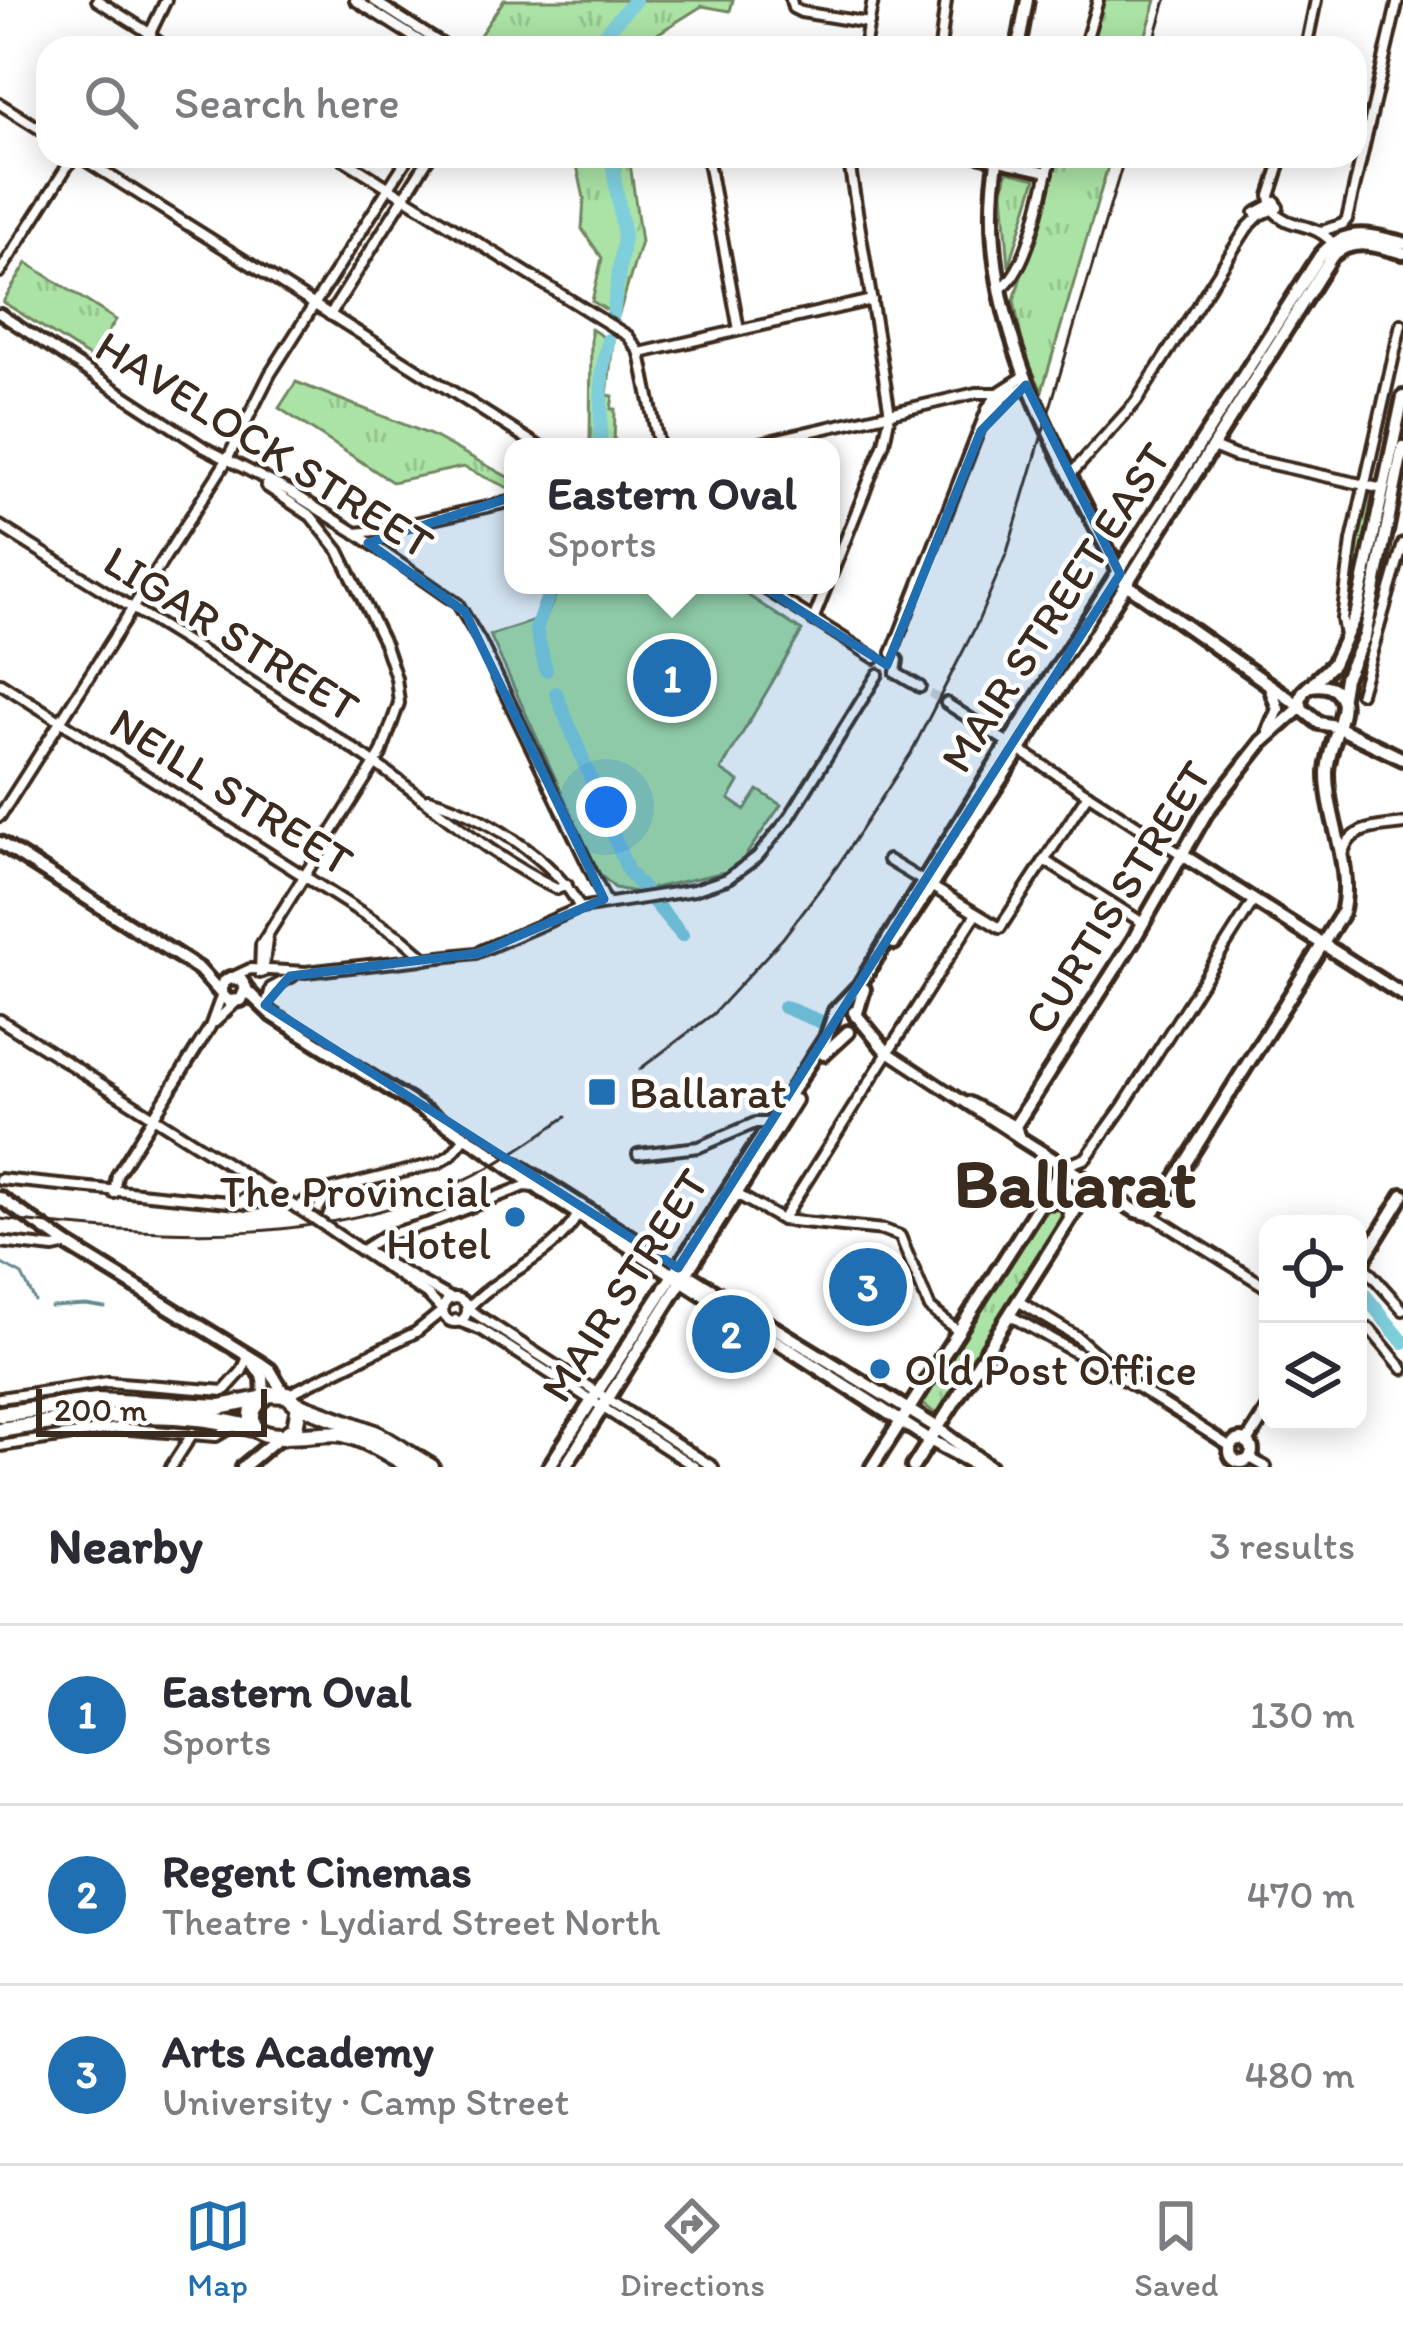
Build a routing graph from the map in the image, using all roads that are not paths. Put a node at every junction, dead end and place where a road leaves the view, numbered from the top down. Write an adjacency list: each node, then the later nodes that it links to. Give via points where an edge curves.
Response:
1 (97, 0): 13 (street)
2 (166, 0): 13 (street)
3 (355, 0): 14 (street)
4 (373, 0): 15 (street)
5 (791, 0): 12 (street, via 798,11)
6 (873, 0): 12 (street)
7 (946, 0): 17 (street)
8 (1027, 0): 18 (street)
9 (1098, 0): 19 (street)
10 (1316, 0): 20 (street)
11 (1398, 0): 23 (street)
12 (869, 23): 16 (street)
13 (150, 35)
14 (412, 36)
15 (429, 36)
16 (866, 36)
17 (942, 36)
18 (1020, 36)
19 (1088, 36)
20 (1308, 36)
21 (0, 104): 22 (street)
22 (36, 126)
23 (1367, 133)
24 (63, 168): 47 (street)
25 (102, 168): 50 (street)
26 (359, 168): 38 (street)
27 (401, 168): 38 (street)
28 (418, 168): 36 (street)
29 (709, 168): 54 (street)
30 (850, 168): 49 (street)
31 (996, 168): 48 (street)
32 (1033, 168): 37 (street)
33 (1049, 168): 37 (street)
34 (1280, 168): 40 (street)
35 (1359, 168): 43 (street, via 1347,219)
36 (421, 170): 39 (street)
37 (1048, 172): 48 (street, via 1016,272)
38 (390, 186): 39 (street); 41 (street)
39 (405, 195): 42 (street); 55 (street, via 616,328)
40 (1274, 206): 43 (street, via 1282,219); 70 (street, via 1235,245 1136,402)
41 (375, 209): 42 (street); 50 (street)
42 (390, 219): 52 (street)
43 (1322, 231): 45 (street)
44 (1403, 243): 45 (street, via 1358,233)
45 (1335, 246): 46 (street); 66 (street, MAIR STREET EAST); 80 (street, MAIR STREET EAST)
46 (1403, 253)
47 (0, 272)
48 (1000, 289): 56 (street)
49 (872, 300): 54 (street); 61 (street)
50 (314, 305): 52 (street); 68 (street)
51 (0, 314): 68 (street, HAVELOCK STREET)
52 (330, 315): 63 (street)
53 (1401, 324): 71 (street)
54 (740, 330): 55 (street)
55 (640, 353): 64 (street)
56 (1024, 381): 57 (street); 62 (street); 70 (street)
57 (998, 394): 58 (street); 60 (street)
58 (967, 396): 60 (street); 61 (street)
59 (1403, 397): 72 (street)
60 (986, 413): 62 (street)
61 (890, 414): 65 (street); 79 (street)
62 (980, 431): 88 (street)
63 (526, 438)
64 (657, 438)
65 (804, 438)
66 (1212, 446): 71 (street); 80 (street, MAIR STREET EAST)
67 (1403, 447): 72 (street)
68 (226, 460): 69 (street, HAVELOCK STREET); 85 (street)
69 (245, 471): 76 (street, HAVELOCK STREET); 106 (street, via 318,524 375,621 399,698)
70 (1070, 475): 80 (street)
71 (1365, 484): 72 (street); 87 (street, via 1342,619)
72 (1393, 491): 81 (street); 87 (street)
73 (504, 503): 75 (street)
74 (0, 526): 85 (street, LIGAR STREET)
75 (384, 530): 76 (street); 77 (street)
76 (355, 532): 77 (street, HAVELOCK STREET)
77 (368, 543): 120 (street, HAVELOCK STREET, via 465,612)
78 (1403, 544): 84 (street)
79 (840, 553)
80 (1123, 579): 92 (street); 104 (street, MAIR STREET EAST)
81 (1374, 593): 84 (street); 99 (street)
82 (773, 594): 86 (street)
83 (823, 594): 86 (street)
84 (1390, 598): 96 (street)
85 (132, 609): 100 (street); 106 (street, LIGAR STREET)
86 (813, 620): 89 (street)
87 (1345, 644): 95 (street)
88 (892, 652): 89 (street); 90 (street)
89 (875, 658): 91 (street)
90 (896, 673): 91 (street); 94 (street)
91 (878, 674): 120 (street, via 799,803 751,862 710,886)
92 (1260, 676): 95 (street, via 1289,689); 98 (street); 102 (street, via 1278,706)
93 (0, 683): 100 (street, NEILL STREET)
94 (920, 687)
95 (1311, 687): 98 (street); 99 (street, via 1328,686)
96 (1360, 693)
97 (946, 703): 104 (street)
98 (1301, 706): 99 (street, via 1319,723); 102 (street, CURTIS STREET)
99 (1339, 718): 101 (street); 103 (street)
100 (61, 722): 109 (street); 116 (street, NEILL STREET)
101 (1360, 740): 103 (street, via 1343,737); 105 (street)
102 (1262, 742): 112 (street, CURTIS STREET)
103 (1330, 746): 113 (street, via 1328,786)
104 (1014, 747): 107 (street); 117 (street, MAIR STREET EAST)
105 (1403, 759)
106 (376, 764): 108 (street, LIGAR STREET); 116 (street)
107 (1088, 794): 112 (street); 115 (street)
108 (427, 799): 118 (street, LIGAR STREET, via 471,816); 118 (street, LIGAR STREET, via 540,881 556,890)
109 (0, 816)
110 (1403, 824): 113 (street, via 1355,833)
111 (0, 843): 128 (street)
112 (1181, 854): 119 (street); 121 (street, CURTIS STREET)
113 (1342, 859): 126 (street, via 1344,905)
114 (888, 860): 117 (street)
115 (1043, 860): 123 (street); 124 (street, via 1000,928)
116 (304, 877): 127 (street, NEILL STREET); 129 (street, via 258,951)
117 (928, 884): 124 (street); 137 (street, MAIR STREET EAST); 138 (street, MAIR STREET EAST, via 864,988)
118 (567, 885): 122 (street, LIGAR STREET)
119 (1254, 899): 126 (street); 148 (street, via 1086,1158)
120 (606, 902): 122 (street)
121 (1152, 907): 123 (street); 125 (street, CURTIS STREET)
122 (580, 908): 127 (street, via 485,951)
123 (1123, 910): 125 (street)
124 (976, 914): 142 (street)
125 (1143, 923): 145 (street, CURTIS STREET)
126 (1325, 945): 134 (street); 167 (street)
127 (426, 959): 130 (street)
128 (200, 969): 131 (street); 133 (street)
129 (263, 972): 130 (street); 131 (street); 132 (street)
130 (306, 972): 136 (street, via 273,987)
131 (231, 978): 132 (street); 133 (street)
132 (246, 989): 135 (street); 136 (street)
133 (222, 993): 135 (street); 140 (street)
134 (1403, 995)
135 (236, 1002): 136 (street); 140 (street)
136 (269, 1012): 146 (street)
137 (835, 1014): 138 (street, via 849,1008); 141 (street, via 836,1029); 144 (street, MAIR STREET)
138 (857, 1017): 141 (street); 142 (street)
139 (0, 1020): 143 (street)
140 (210, 1027): 143 (street)
141 (848, 1032): 142 (street); 156 (street, MAIR STREET, via 830,1045)
142 (885, 1050): 145 (street); 170 (street)
143 (154, 1117): 152 (street); 157 (street)
144 (772, 1123): 147 (street, via 699,1147); 156 (street, MAIR STREET)
145 (1017, 1132): 148 (street)
146 (466, 1137): 149 (street); 154 (street, via 438,1163)
147 (638, 1154)
148 (1064, 1166): 153 (street); 163 (street)
149 (521, 1172): 155 (street); 160 (street); 166 (street)
150 (21, 1183): 151 (street); 157 (street); 164 (street)
151 (0, 1184)
152 (263, 1186): 158 (street); 162 (street)
153 (1097, 1186): 167 (street); 169 (street)
154 (335, 1190): 165 (street); 168 (street)
155 (541, 1190): 160 (street, via 524,1186); 166 (street)
156 (732, 1191): 170 (street); 178 (street, MAIR STREET)
157 (114, 1193): 162 (street)
158 (274, 1193): 162 (street); 165 (street)
159 (1403, 1195): 175 (street)
160 (494, 1197): 171 (street)
161 (0, 1198): 164 (street)
162 (237, 1202)
163 (1042, 1202): 169 (street, via 1065,1202); 188 (street)
164 (14, 1207): 173 (street)
165 (297, 1208): 168 (street)
166 (581, 1210): 178 (street); 182 (street, via 560,1240)
167 (1151, 1215): 179 (street)
168 (312, 1216): 174 (street, bridge)
169 (1070, 1218): 181 (street)
170 (782, 1220): 188 (street, via 900,1236 930,1308)
171 (402, 1232): 174 (street); 176 (street)
172 (0, 1242): 173 (street)
173 (68, 1245): 189 (street)
174 (362, 1250): 176 (street)
175 (1367, 1254)
176 (375, 1258): 180 (street); 184 (street)
177 (1367, 1273): 183 (street)
178 (681, 1274): 198 (street, MAIR STREET); 201 (street); 204 (street)
179 (1259, 1282)
180 (452, 1299): 182 (street); 184 (street)
181 (1018, 1301): 185 (street); 194 (street)
182 (468, 1309): 186 (street); 191 (street)
183 (1403, 1310)
184 (442, 1311): 186 (street); 197 (street)
185 (1009, 1315): 194 (street); 208 (street)
186 (456, 1320): 191 (street)
187 (1367, 1331): 190 (street)
188 (959, 1332): 201 (street)
189 (248, 1357): 192 (street, via 226,1391); 196 (street, via 263,1377); 197 (street, via 270,1370)
190 (1403, 1369)
191 (553, 1370): 198 (street)
192 (123, 1382): 193 (street); 200 (street)
193 (96, 1384): 195 (street); 199 (street)
194 (1137, 1387): 216 (street)
195 (0, 1398)
196 (262, 1398): 197 (highway); 200 (highway, via 230,1407); 209 (highway, via 252,1415)
197 (290, 1398): 212 (highway, via 297,1423); 224 (highway)
198 (600, 1400): 218 (street); 225 (street, MAIR STREET); 226 (street, MAIR STREET)
199 (98, 1401): 200 (highway); 202 (highway); 203 (highway)
200 (143, 1402)
201 (909, 1409): 204 (street); 208 (street)
202 (0, 1414)
203 (120, 1414): 206 (highway); 207 (highway)
204 (901, 1421): 213 (street); 228 (street)
205 (1259, 1423): 214 (street)
206 (87, 1424): 210 (highway); 211 (street); 215 (street)
207 (236, 1424): 209 (highway); 211 (street, via 216,1436)
208 (938, 1428): 213 (street); 220 (street)
209 (256, 1429): 212 (highway); 222 (street)
210 (0, 1430)
211 (193, 1433): 221 (street)
212 (280, 1437): 222 (street); 223 (highway, via 345,1435)
213 (930, 1440): 220 (street); 229 (street)
214 (1247, 1442): 216 (street); 217 (street)
215 (0, 1446)
216 (1231, 1447): 219 (street)
217 (1250, 1458): 219 (street); 230 (street)
218 (694, 1462): 227 (street)
219 (1233, 1464)
220 (986, 1466)
221 (171, 1467)
222 (242, 1467)
223 (410, 1467)
224 (431, 1467)
225 (549, 1467)
226 (565, 1467)
227 (712, 1467)
228 (872, 1467)
229 (913, 1467)
230 (1266, 1467)

